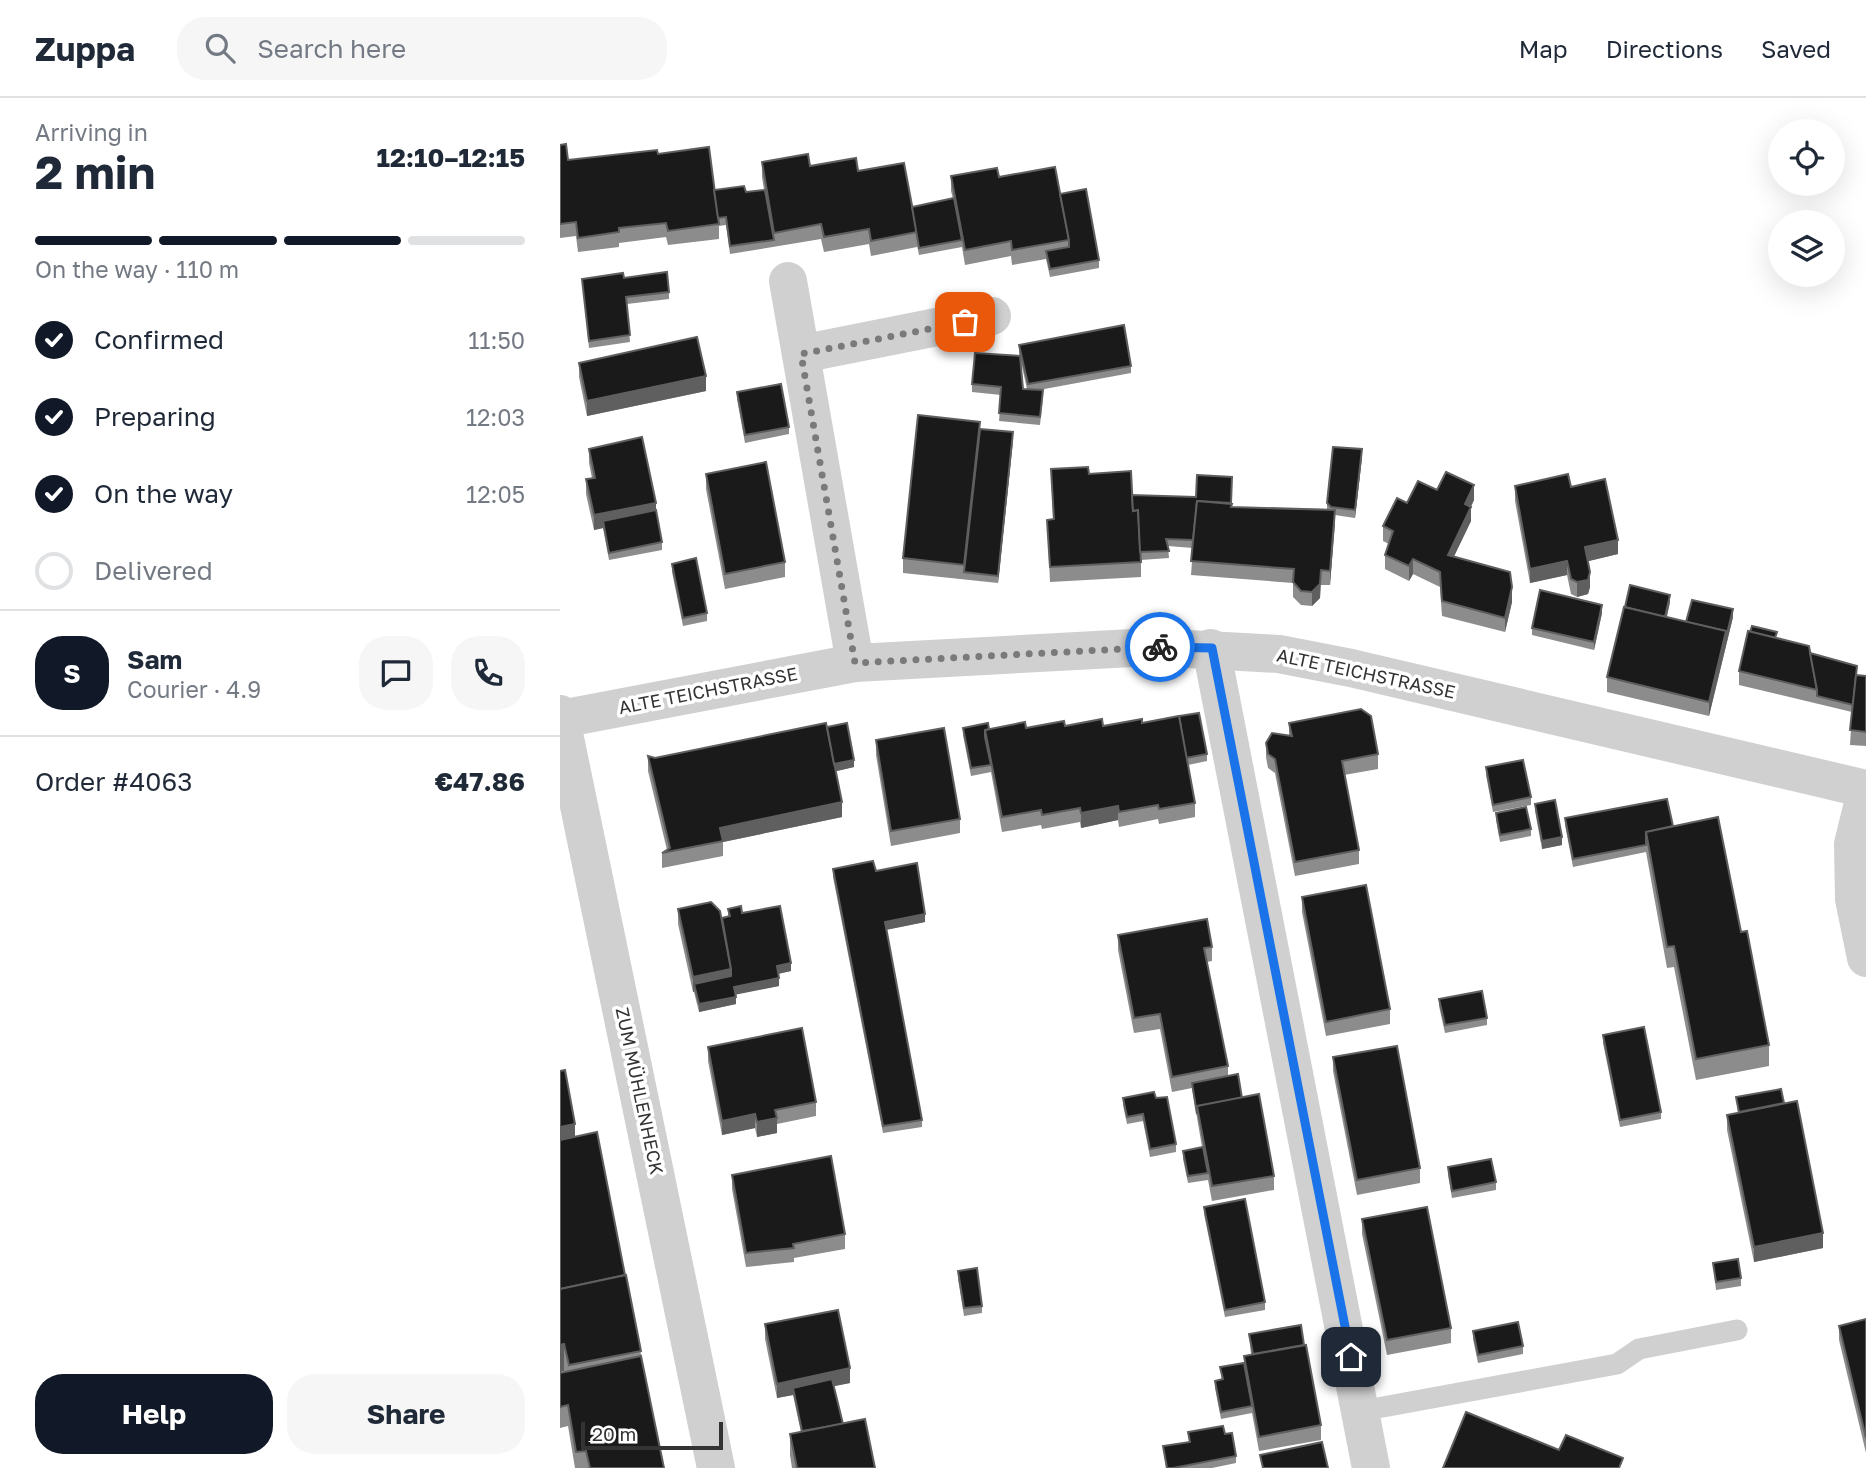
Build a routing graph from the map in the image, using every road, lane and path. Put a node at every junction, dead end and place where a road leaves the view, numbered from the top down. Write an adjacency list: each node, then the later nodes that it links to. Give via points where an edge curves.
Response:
1 (788, 281): 3 (street)
2 (992, 316): 3 (street)
3 (801, 354): 5 (street)
4 (1212, 648): 5 (street, ALTE TEICHSTRASSE, via 1122,647); 7 (street, ALTE TEICHSTRASSE, via 1279,654 1351,668); 10 (street)
5 (855, 663): 6 (street, ALTE TEICHSTRASSE)
6 (561, 717): 11 (street, ZUM MÜHLENHECK)
7 (1866, 790): 8 (street, via 1853,844 1854,899)
8 (1866, 958)
9 (1737, 1330): 10 (lane, via 1639,1349 1617,1364)
10 (1361, 1411): 12 (street)
11 (716, 1468)
12 (1371, 1468)

